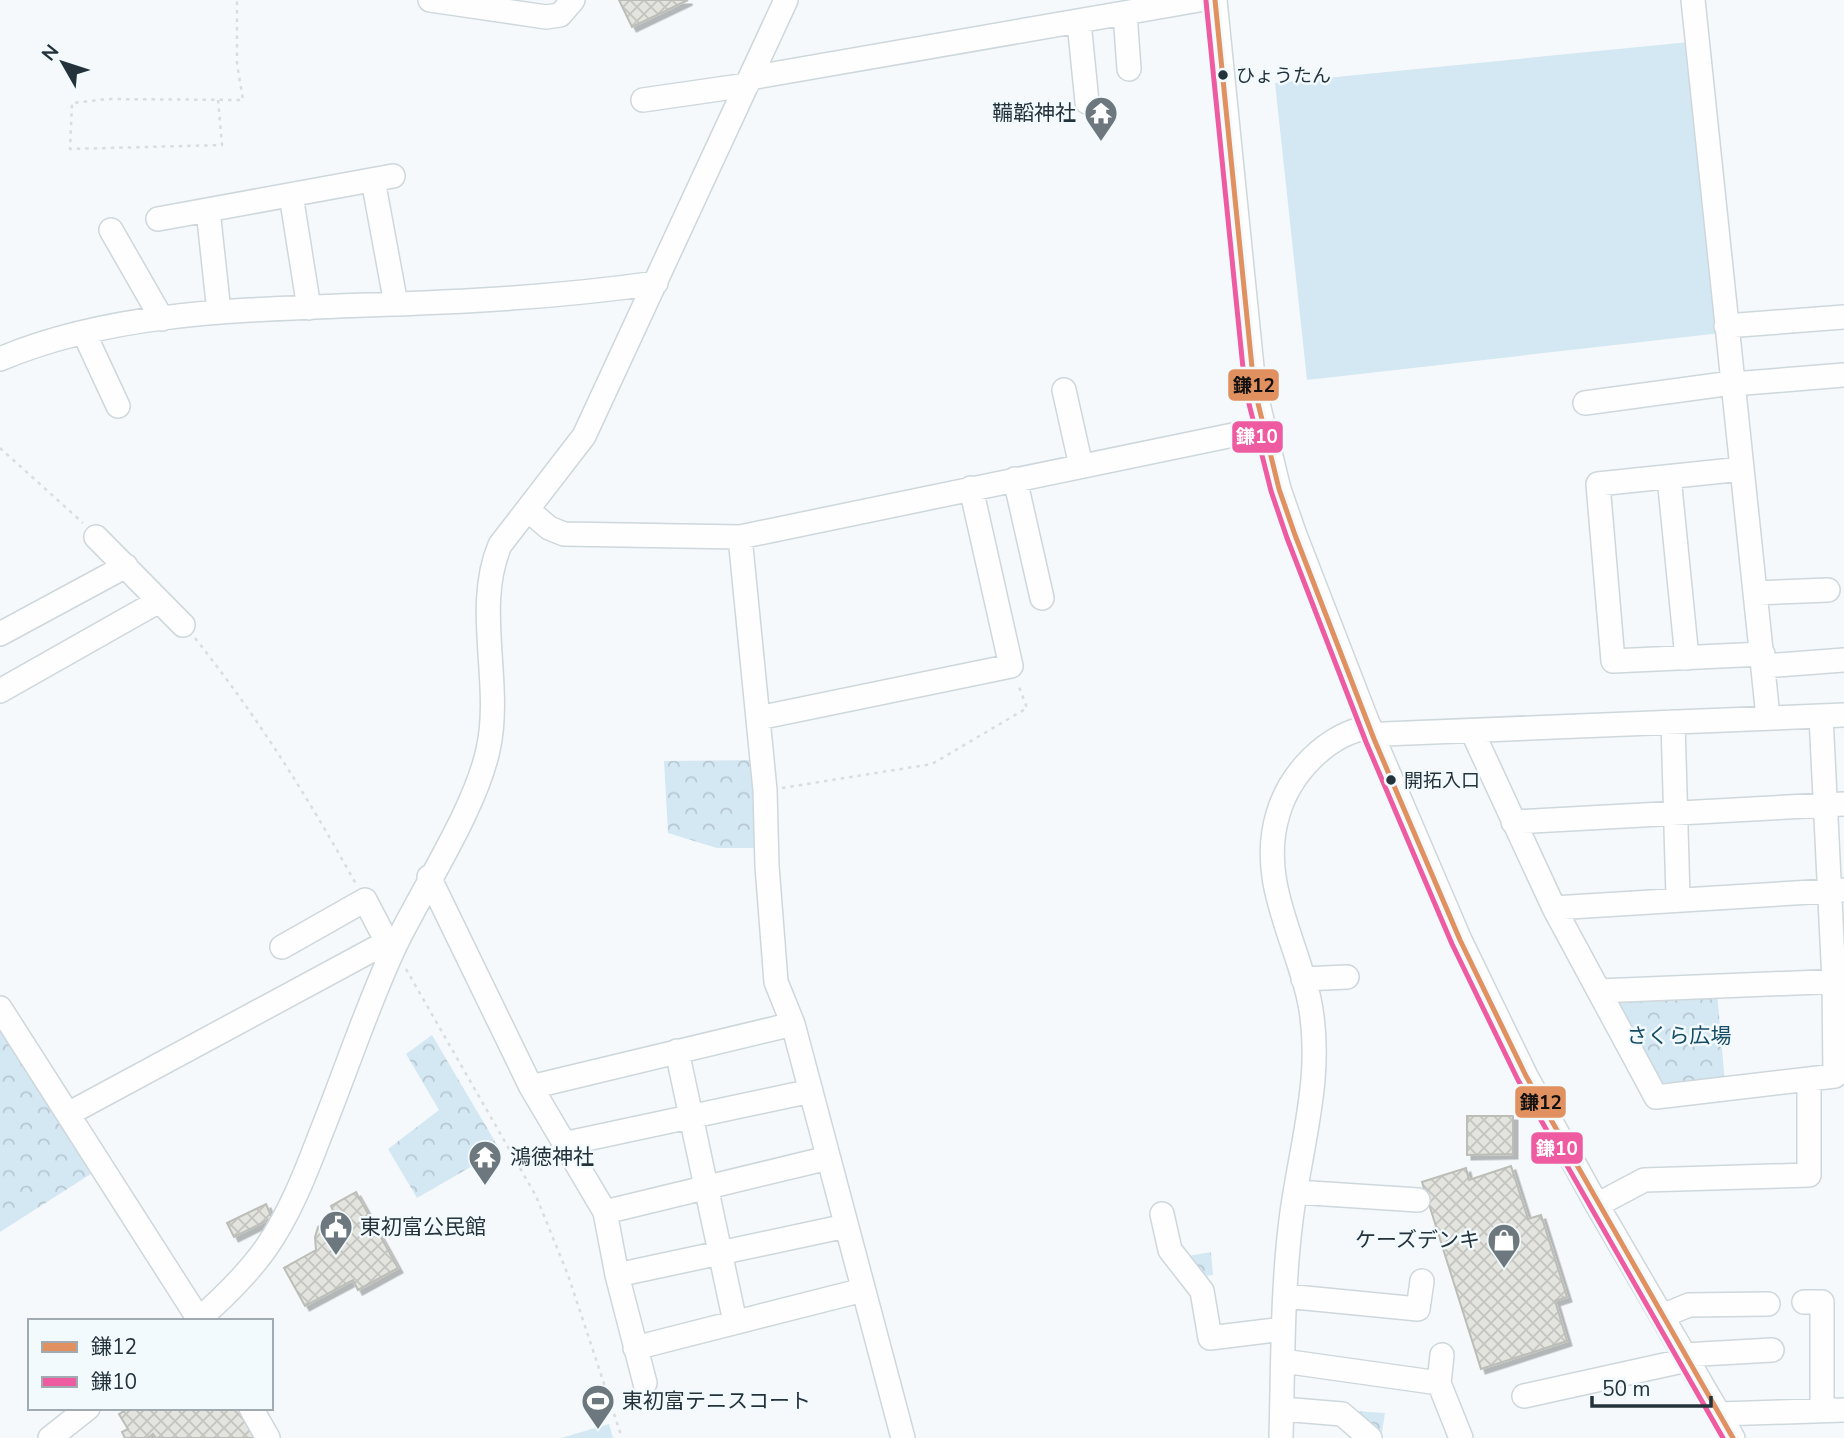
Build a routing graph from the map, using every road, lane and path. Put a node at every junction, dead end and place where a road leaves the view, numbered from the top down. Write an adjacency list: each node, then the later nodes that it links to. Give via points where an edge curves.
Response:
1 (237, 0): 12 (path, via 237,64 243,100)
2 (429, 0): 3 (street, via 546,16 560,15)
3 (573, 0)
4 (786, 0): 11 (street)
5 (1199, 0): 8 (street)
6 (1216, 0): 33 (street, via 1247,340)
7 (1693, 0): 25 (street)
8 (1125, 13): 9 (street); 10 (street)
9 (1079, 22): 11 (street); 14 (street)
10 (1129, 69)
11 (749, 82): 13 (street); 19 (street)
12 (218, 100): 12 (path, via 72,103 70,149 222,145)
13 (643, 100)
14 (1087, 102)
15 (291, 195): 16 (street); 20 (street, via 383,178); 21 (street)
16 (208, 210): 17 (street); 22 (street)
17 (158, 219)
18 (111, 230): 24 (street)
19 (656, 284): 20 (street); 40 (street, via 584,436)
20 (396, 304): 21 (street)
21 (309, 308): 22 (street)
22 (219, 312): 24 (street)
23 (1844, 317): 25 (street)
24 (162, 319): 26 (street)
25 (1726, 327): 29 (street)
26 (84, 333): 27 (street); 32 (street)
27 (0, 359)
28 (1844, 375): 29 (street)
29 (1732, 383): 31 (street); 36 (street)
30 (1064, 390): 35 (street)
31 (1585, 402)
32 (118, 406)
33 (1262, 429): 35 (street); 60 (street, via 1294,535)
34 (0, 448): 41 (path)
35 (1081, 466): 38 (street)
36 (1742, 469): 37 (street); 45 (street)
37 (1669, 477): 50 (street); 50 (street, via 1598,484 1613,661)
38 (1015, 479): 39 (street); 46 (street)
39 (971, 488): 42 (street); 53 (street)
40 (528, 510): 42 (street, via 564,534); 65 (street, via 500,545 492,565 489,749 478,782)
41 (96, 537): 43 (street)
42 (740, 537): 57 (street)
43 (125, 566): 47 (street); 49 (street)
44 (1828, 590): 45 (street)
45 (1756, 593): 51 (street)
46 (1042, 598)
47 (159, 601): 48 (street); 54 (street)
48 (183, 625): 68 (path, via 281,753)
49 (0, 634)
50 (1687, 658): 51 (street)
51 (1764, 660): 52 (street); 56 (street)
52 (1844, 660)
53 (1011, 666): 57 (street); 61 (path, via 1027,708 932,764)
54 (2, 685)
55 (1833, 715): 56 (street); 62 (street)
56 (1768, 717): 58 (street)
57 (758, 718): 61 (street)
58 (1673, 722): 59 (street); 63 (street)
59 (1472, 731): 60 (street); 64 (street)
60 (1372, 733): 73 (street, via 1353,730 1323,749 1288,789 1278,814 1271,871); 90 (street, via 1460,940 1526,1076)
61 (765, 790): 77 (street, via 776,982)
62 (1835, 804): 63 (street); 66 (street)
63 (1676, 813): 64 (street); 67 (street)
64 (1513, 822): 69 (street)
65 (429, 877): 70 (street); 81 (street)
66 (1837, 890): 67 (street); 74 (street)
67 (1678, 898): 69 (street)
68 (365, 900): 70 (street); 71 (street)
69 (1554, 908): 75 (street)
70 (391, 945): 83 (street); 103 (street, via 294,1198 266,1247); 121 (path, via 536,1196 568,1275)
71 (282, 947)
72 (1347, 977): 73 (street)
73 (1303, 979): 88 (street, via 1314,1044 1312,1106)
74 (1839, 981): 75 (street); 79 (street)
75 (1599, 991): 80 (street, via 1656,1097)
76 (0, 1008): 83 (street)
77 (793, 1024): 78 (street); 82 (street)
78 (677, 1051): 81 (street); 84 (street)
79 (1839, 1060): 80 (street, via 1835,1076)
80 (1809, 1079): 90 (street, via 1809,1175 1644,1180)
81 (531, 1087): 85 (street)
82 (811, 1091): 84 (street); 86 (street)
83 (68, 1114): 102 (street)
84 (690, 1116): 85 (street); 87 (street)
85 (563, 1144): 91 (street)
86 (828, 1158): 87 (street); 93 (street)
87 (706, 1187): 91 (street); 94 (street)
88 (1296, 1192): 89 (street); 98 (street)
89 (1418, 1200)
90 (1597, 1205): 101 (street)
91 (604, 1212): 95 (street)
92 (1162, 1214): 105 (street, via 1170,1250 1202,1291 1210,1338)
93 (846, 1226): 94 (street); 97 (street)
94 (720, 1253): 95 (street); 104 (street)
95 (617, 1275): 106 (street)
96 (1422, 1281): 98 (street, via 1418,1309)
97 (863, 1290): 104 (street); 122 (street)
98 (1285, 1296): 105 (street)
99 (1804, 1303): 117 (street, via 1822,1302)
100 (1768, 1304): 101 (street, via 1689,1305)
101 (1662, 1316): 109 (street)
102 (198, 1319)
103 (200, 1319)
104 (735, 1322): 106 (street)
105 (1283, 1329): 110 (street)
106 (635, 1348): 112 (street)
107 (1772, 1350): 109 (street)
108 (1442, 1355): 111 (street)
109 (1685, 1357): 113 (street); 118 (street)
110 (1283, 1361): 111 (street); 114 (street)
111 (1439, 1382): 125 (street)
112 (645, 1383)
113 (1524, 1396)
114 (1282, 1409): 123 (street); 124 (street, via 1342,1414)
115 (85, 1410): 119 (street)
116 (252, 1410): 120 (street)
117 (1833, 1410): 118 (street)
118 (1720, 1414): 126 (street)
119 (50, 1438)
120 (268, 1438)
121 (622, 1438)
122 (903, 1438)
123 (1281, 1438)
124 (1370, 1438)
125 (1461, 1438)
126 (1733, 1438)

